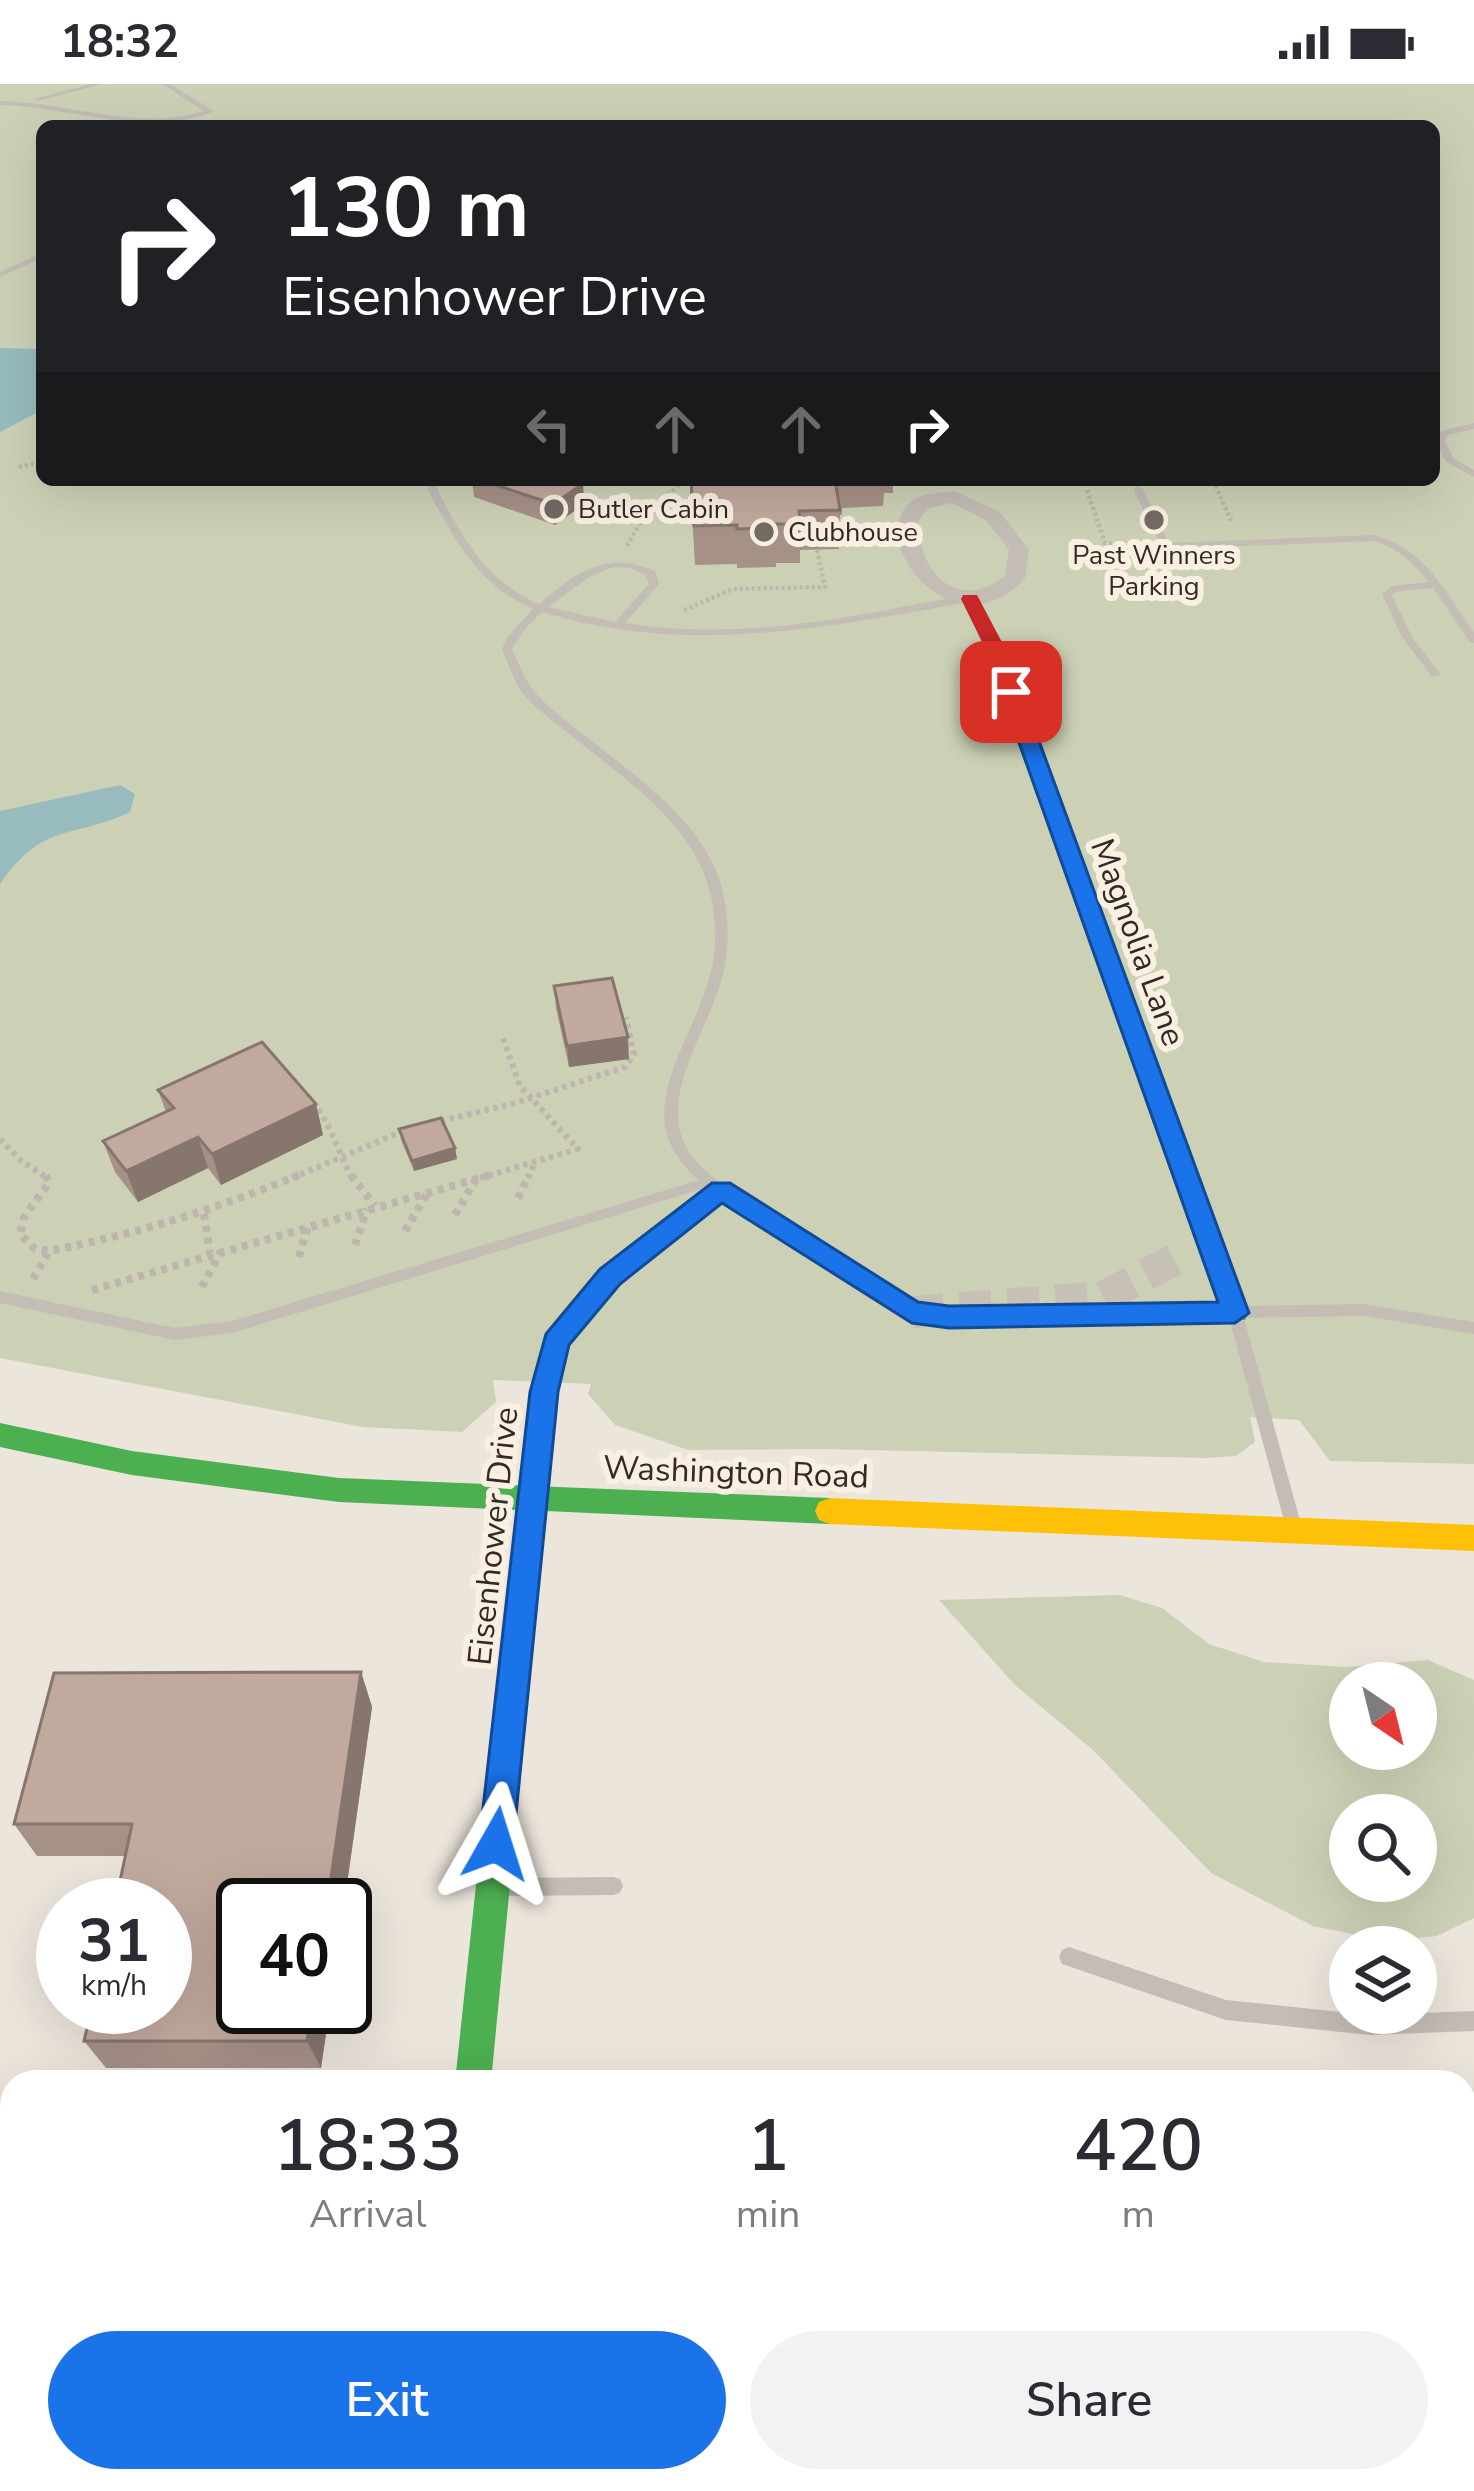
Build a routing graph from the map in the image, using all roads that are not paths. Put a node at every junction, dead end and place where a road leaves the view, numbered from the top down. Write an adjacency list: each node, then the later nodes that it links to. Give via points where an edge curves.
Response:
1 (99, 84): 3 (lane)
2 (165, 84): 5 (lane, via 210,111)
3 (29, 102): 4 (lane); 5 (lane)
4 (0, 103)
5 (160, 118): 6 (lane)
6 (162, 120)
7 (36, 258): 8 (lane)
8 (0, 275)
9 (1474, 426): 10 (lane, via 1440,441 1449,460)
10 (1474, 474)
11 (432, 486): 15 (lane, via 486,574)
12 (1138, 489): 13 (lane, via 1166,546 1384,539 1409,553)
13 (1433, 585): 17 (lane); 18 (lane, via 1387,594)
14 (970, 599): 14 (street, via 931,582 908,553 912,514 929,499 979,506 1019,550 1012,584); 16 (lane, via 778,633); 21 (street, Magnolia Lane)
15 (542, 609): 16 (lane); 16 (lane, via 607,565 651,573 654,584); 19 (lane, via 509,639 525,688 688,835 714,884 722,927 716,977 668,1100 677,1144)
16 (617, 626)
17 (1474, 640)
18 (1436, 675)
19 (715, 1186): 20 (lane, via 232,1327 174,1334); 21 (lane, via 912,1312); 24 (lane, Eisenhower Drive, via 610,1276 556,1341)
20 (0, 1297)
21 (1235, 1313): 22 (lane, via 1365,1310); 25 (lane)
22 (1474, 1328)
23 (0, 1435): 24 (street, Washington Road, via 132,1463 339,1490)
24 (532, 1499): 25 (street, Washington Road); 28 (street, Eisenhower Drive)
25 (1294, 1529): 26 (street, Washington Road)
26 (1474, 1538)
27 (613, 1886): 28 (lane)
28 (491, 1888): 31 (street, Eisenhower Drive)
29 (1069, 1957): 30 (lane, via 1226,2009 1370,2025)
30 (1474, 2021)
31 (474, 2070)

